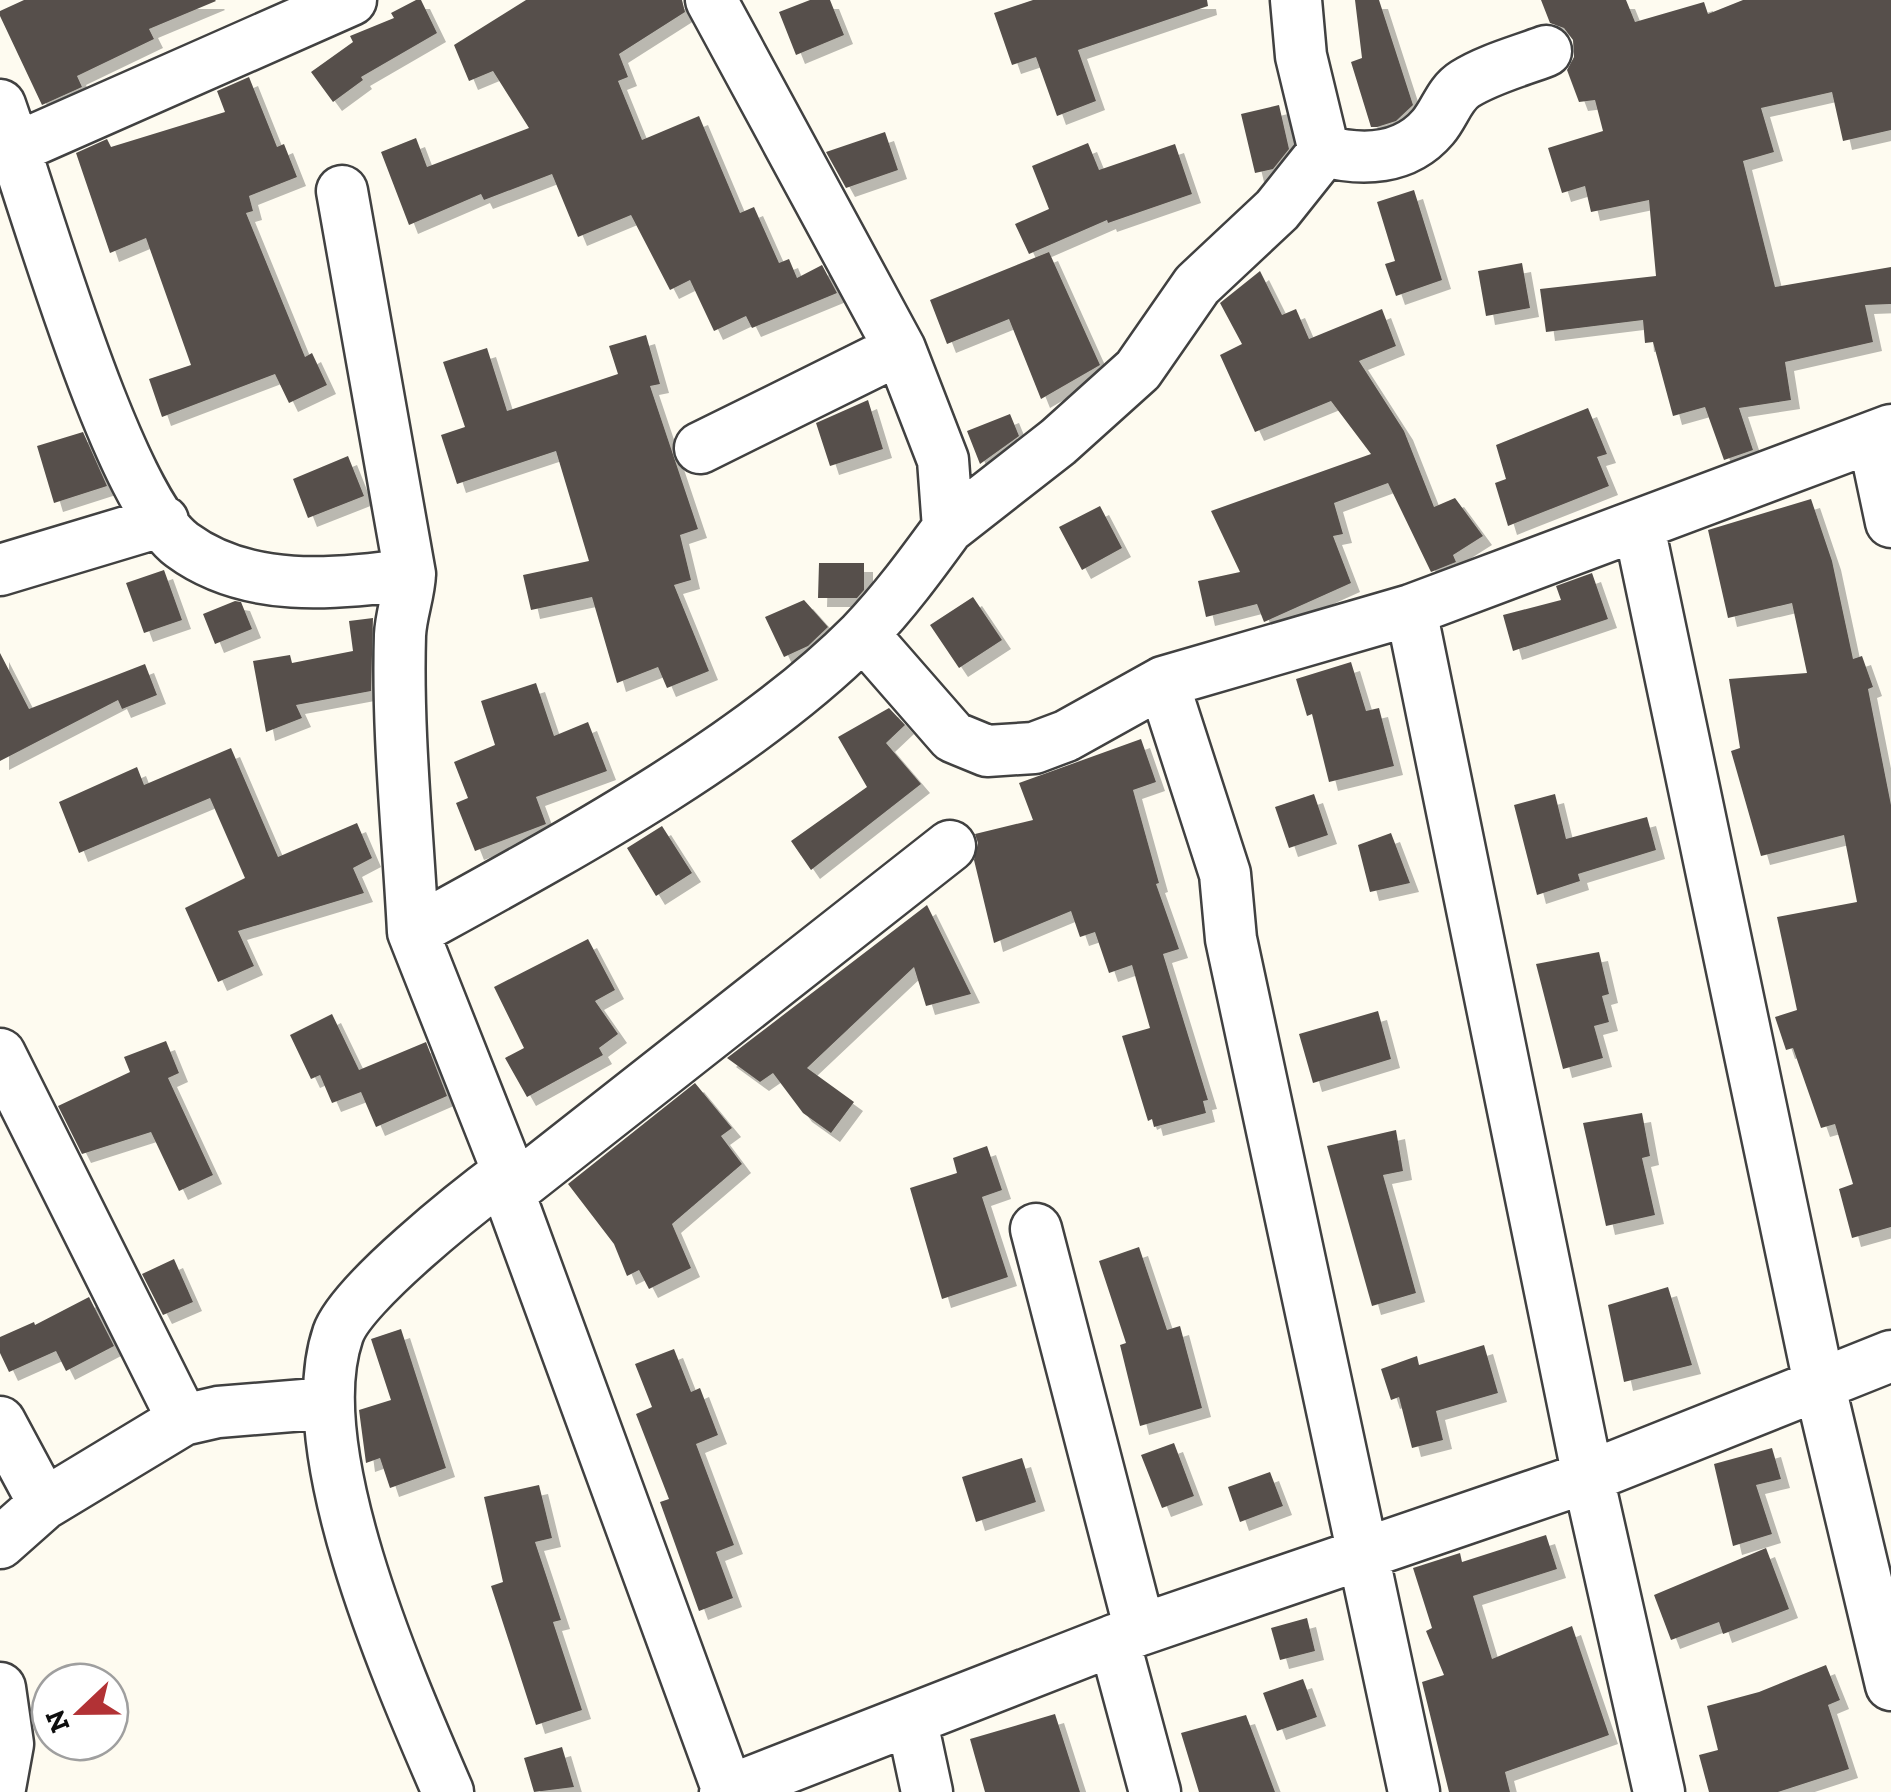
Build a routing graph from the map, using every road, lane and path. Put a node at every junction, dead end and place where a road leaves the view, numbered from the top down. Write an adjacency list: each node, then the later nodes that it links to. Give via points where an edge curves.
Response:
1 (351, 0): 4 (street)
2 (712, 0): 9 (street)
3 (1296, 0): 7 (street, via 1301,56)
4 (260, 19): 6 (street)
5 (1546, 50): 7 (street, via 1463,85 1433,127 1391,154 1356,159)
6 (5, 136): 12 (street, via 86,359 144,495)
7 (1324, 151): 15 (street, via 1277,210 1197,285 1138,370)
8 (342, 191): 17 (street)
9 (900, 349): 11 (street); 15 (street, via 942,460)
10 (1882, 433): 13 (street); 14 (street)
11 (700, 448)
12 (163, 521): 16 (street); 17 (street, via 180,544 233,570 304,584)
13 (1891, 522)
14 (1639, 527): 18 (street); 27 (street)
15 (948, 528): 19 (street)
16 (0, 570)
17 (410, 574): 22 (street, via 400,684)
18 (1411, 610): 20 (street); 31 (street)
19 (863, 634): 20 (street, via 953,737 988,752 1034,748 1066,736); 22 (street, via 758,722 617,814)
20 (1163, 682): 34 (street, via 1224,874)
21 (950, 846): 24 (street)
22 (413, 932): 24 (street)
23 (0, 1054): 29 (street)
24 (508, 1183): 28 (street, via 443,1220 360,1302 338,1332); 40 (street)
25 (1036, 1229): 35 (street)
26 (1891, 1356): 27 (street)
27 (1819, 1383): 31 (street); 36 (street)
28 (328, 1403): 29 (street); 41 (street, via 373,1615)
29 (183, 1420): 32 (street)
30 (0, 1422): 32 (street)
31 (1588, 1476): 34 (street); 45 (street)
32 (44, 1504): 33 (street)
33 (0, 1543)
34 (1361, 1554): 35 (street); 44 (street)
35 (1127, 1635): 38 (street); 43 (street)
36 (1891, 1684)
37 (0, 1688): 39 (street, via 8,1744)
38 (912, 1722): 40 (street); 42 (street)
39 (0, 1788)
40 (727, 1791)
41 (448, 1792)
42 (926, 1792)
43 (1155, 1792)
44 (1414, 1792)
45 (1659, 1792)

